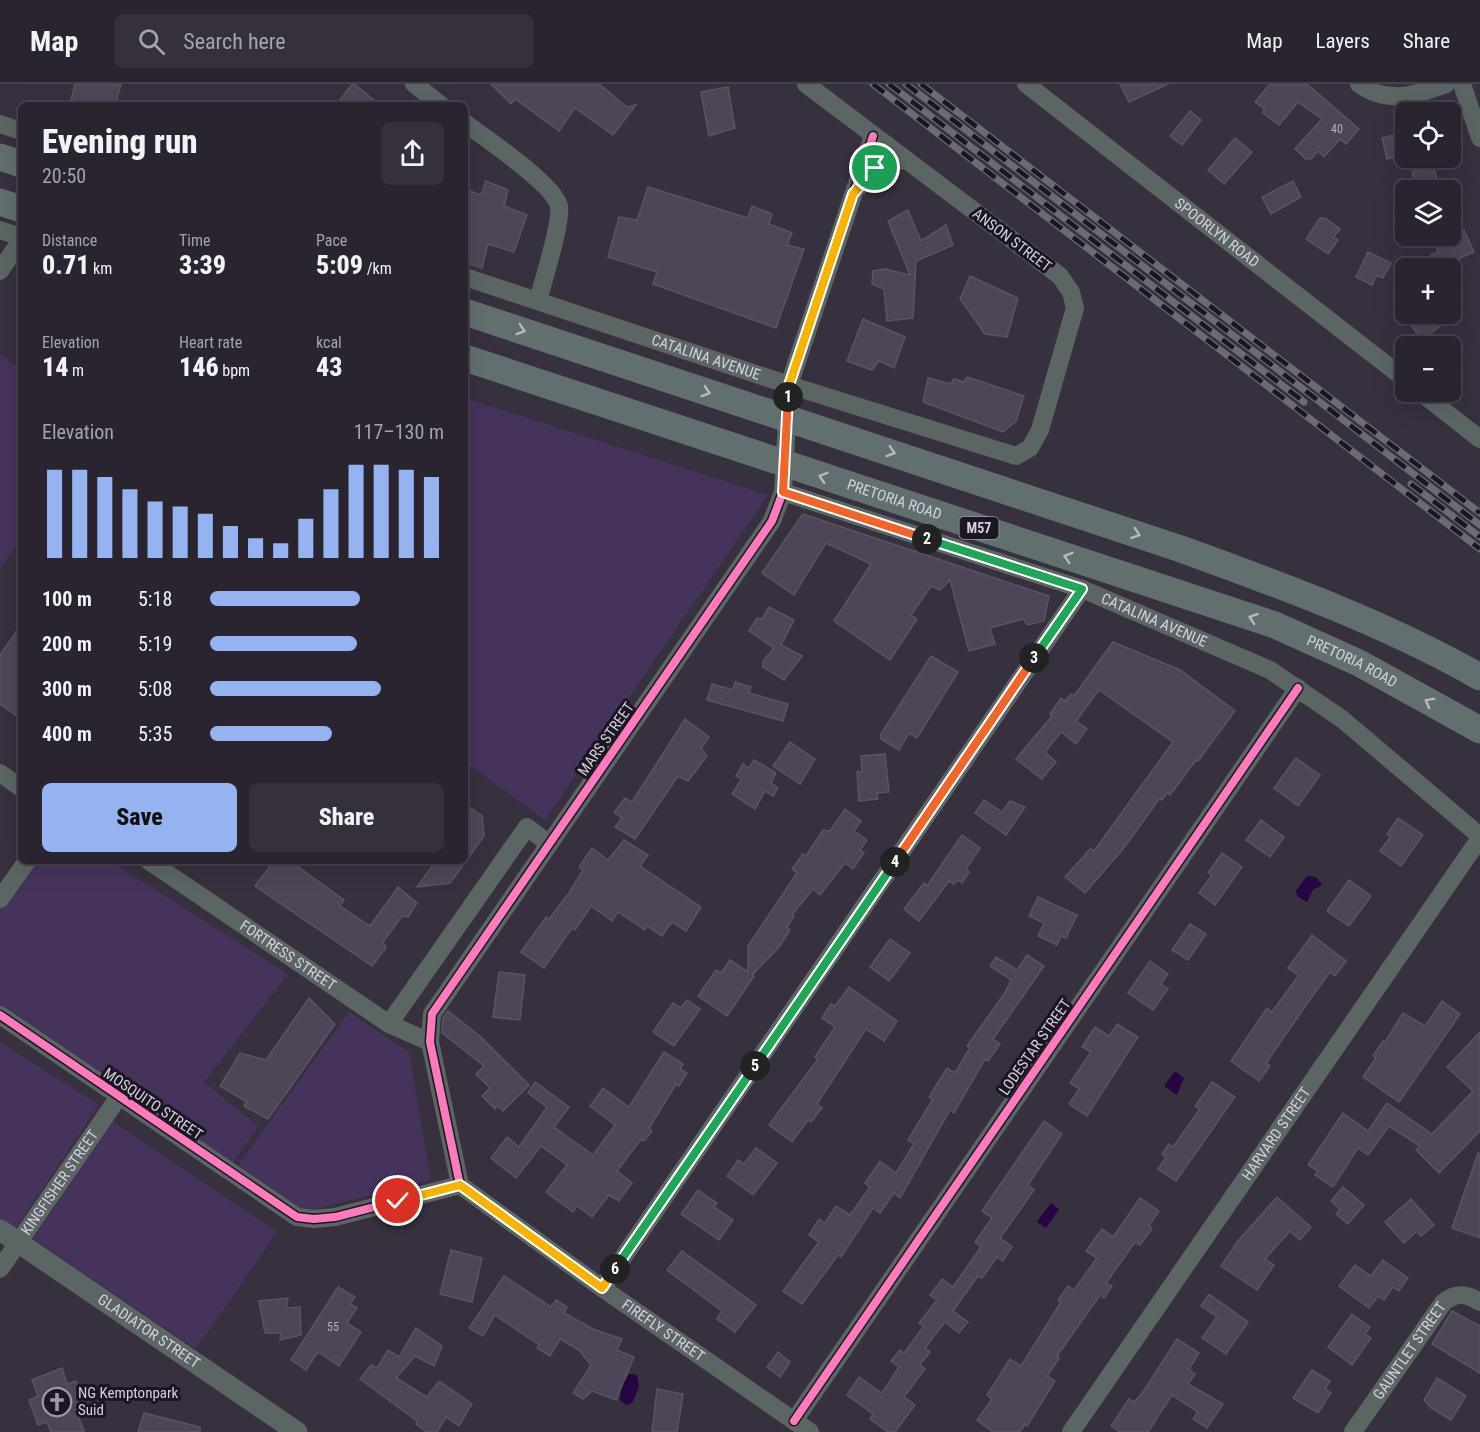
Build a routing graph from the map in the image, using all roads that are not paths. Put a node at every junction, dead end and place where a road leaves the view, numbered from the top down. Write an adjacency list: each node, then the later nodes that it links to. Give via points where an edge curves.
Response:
1 (414, 84): 7 (street)
2 (806, 84): 11 (street, ANSON STREET)
3 (1026, 84): 27 (street, SPOORLYN ROAD)
4 (1359, 84): 5 (street, via 1376,94 1395,98)
5 (1446, 84)
6 (1462, 84): 12 (street)
7 (437, 102)
8 (0, 124): 10 (street)
9 (468, 125): 24 (street, via 556,198 559,213)
10 (18, 130)
11 (873, 136): 14 (street, ANSON STREET); 16 (street, MARS STREET)
12 (1480, 138)
13 (0, 158): 15 (main road)
14 (905, 160): 16 (street, via 875,168); 32 (street, ANSON STREET, via 1060,276 1071,291 1075,308 1040,430 1030,448)
15 (18, 163)
16 (853, 194): 28 (street, MARS STREET)
17 (0, 202): 18 (main road)
18 (18, 208)
19 (0, 230): 20 (street)
20 (18, 238)
21 (18, 244): 22 (street)
22 (0, 271)
23 (468, 278): 24 (street, CATALINA AVENUE)
24 (538, 301): 28 (street, CATALINA AVENUE)
25 (468, 313): 30 (main road, one-way to 30)
26 (468, 359): 33 (main road, PRETORIA ROAD / M57)
27 (1395, 371)
28 (789, 385): 30 (street, MARS STREET); 32 (street, CATALINA AVENUE)
29 (1433, 402): 31 (street)
30 (787, 419): 33 (street, MARS STREET); 36 (main road, one-way to 36, via 1297,591 1384,628)
31 (1480, 439)
32 (1016, 456)
33 (786, 465): 34 (street, MARS STREET); 38 (main road, PRETORIA ROAD / M57, one-way to 33, via 1359,663 1275,625)
34 (783, 492): 35 (street, CATALINA AVENUE); 42 (street, MARS STREET, via 760,540)
35 (1082, 589): 37 (street, CATALINA AVENUE, via 1244,658); 54 (street)
36 (1480, 677)
37 (1298, 688): 41 (street, CATALINA AVENUE, via 1342,719); 56 (street, LODESTAR STREET)
38 (1480, 730)
39 (0, 773): 40 (street)
40 (18, 786)
41 (1480, 837): 59 (street, HARVARD STREET)
42 (549, 844): 47 (street, via 527,827); 48 (street, MARS STREET, via 436,1005 429,1026)
43 (25, 864): 45 (street)
44 (153, 864): 47 (street, FORTRESS STREET)
45 (0, 899)
46 (0, 1015): 49 (street, MOSQUITO STREET)
47 (389, 1024): 48 (street, FORTRESS STREET)
48 (430, 1042): 50 (street, MARS STREET)
49 (118, 1098): 50 (street, MOSQUITO STREET, via 291,1214 305,1219 326,1218); 52 (street, KINGFISHER STREET)
50 (460, 1185): 54 (street, FIREFLY STREET)
51 (0, 1230): 52 (street, GLADIATOR STREET)
52 (18, 1242): 53 (street, KINGFISHER STREET); 57 (street, GLADIATOR STREET)
53 (0, 1269)
54 (602, 1288): 56 (street, FIREFLY STREET)
55 (1480, 1302): 60 (street, GAUNTLET STREET, via 1460,1294 1443,1303)
56 (794, 1421): 58 (street, FIREFLY STREET)
57 (290, 1430)
58 (810, 1432)
59 (1071, 1432)
60 (1353, 1432)

